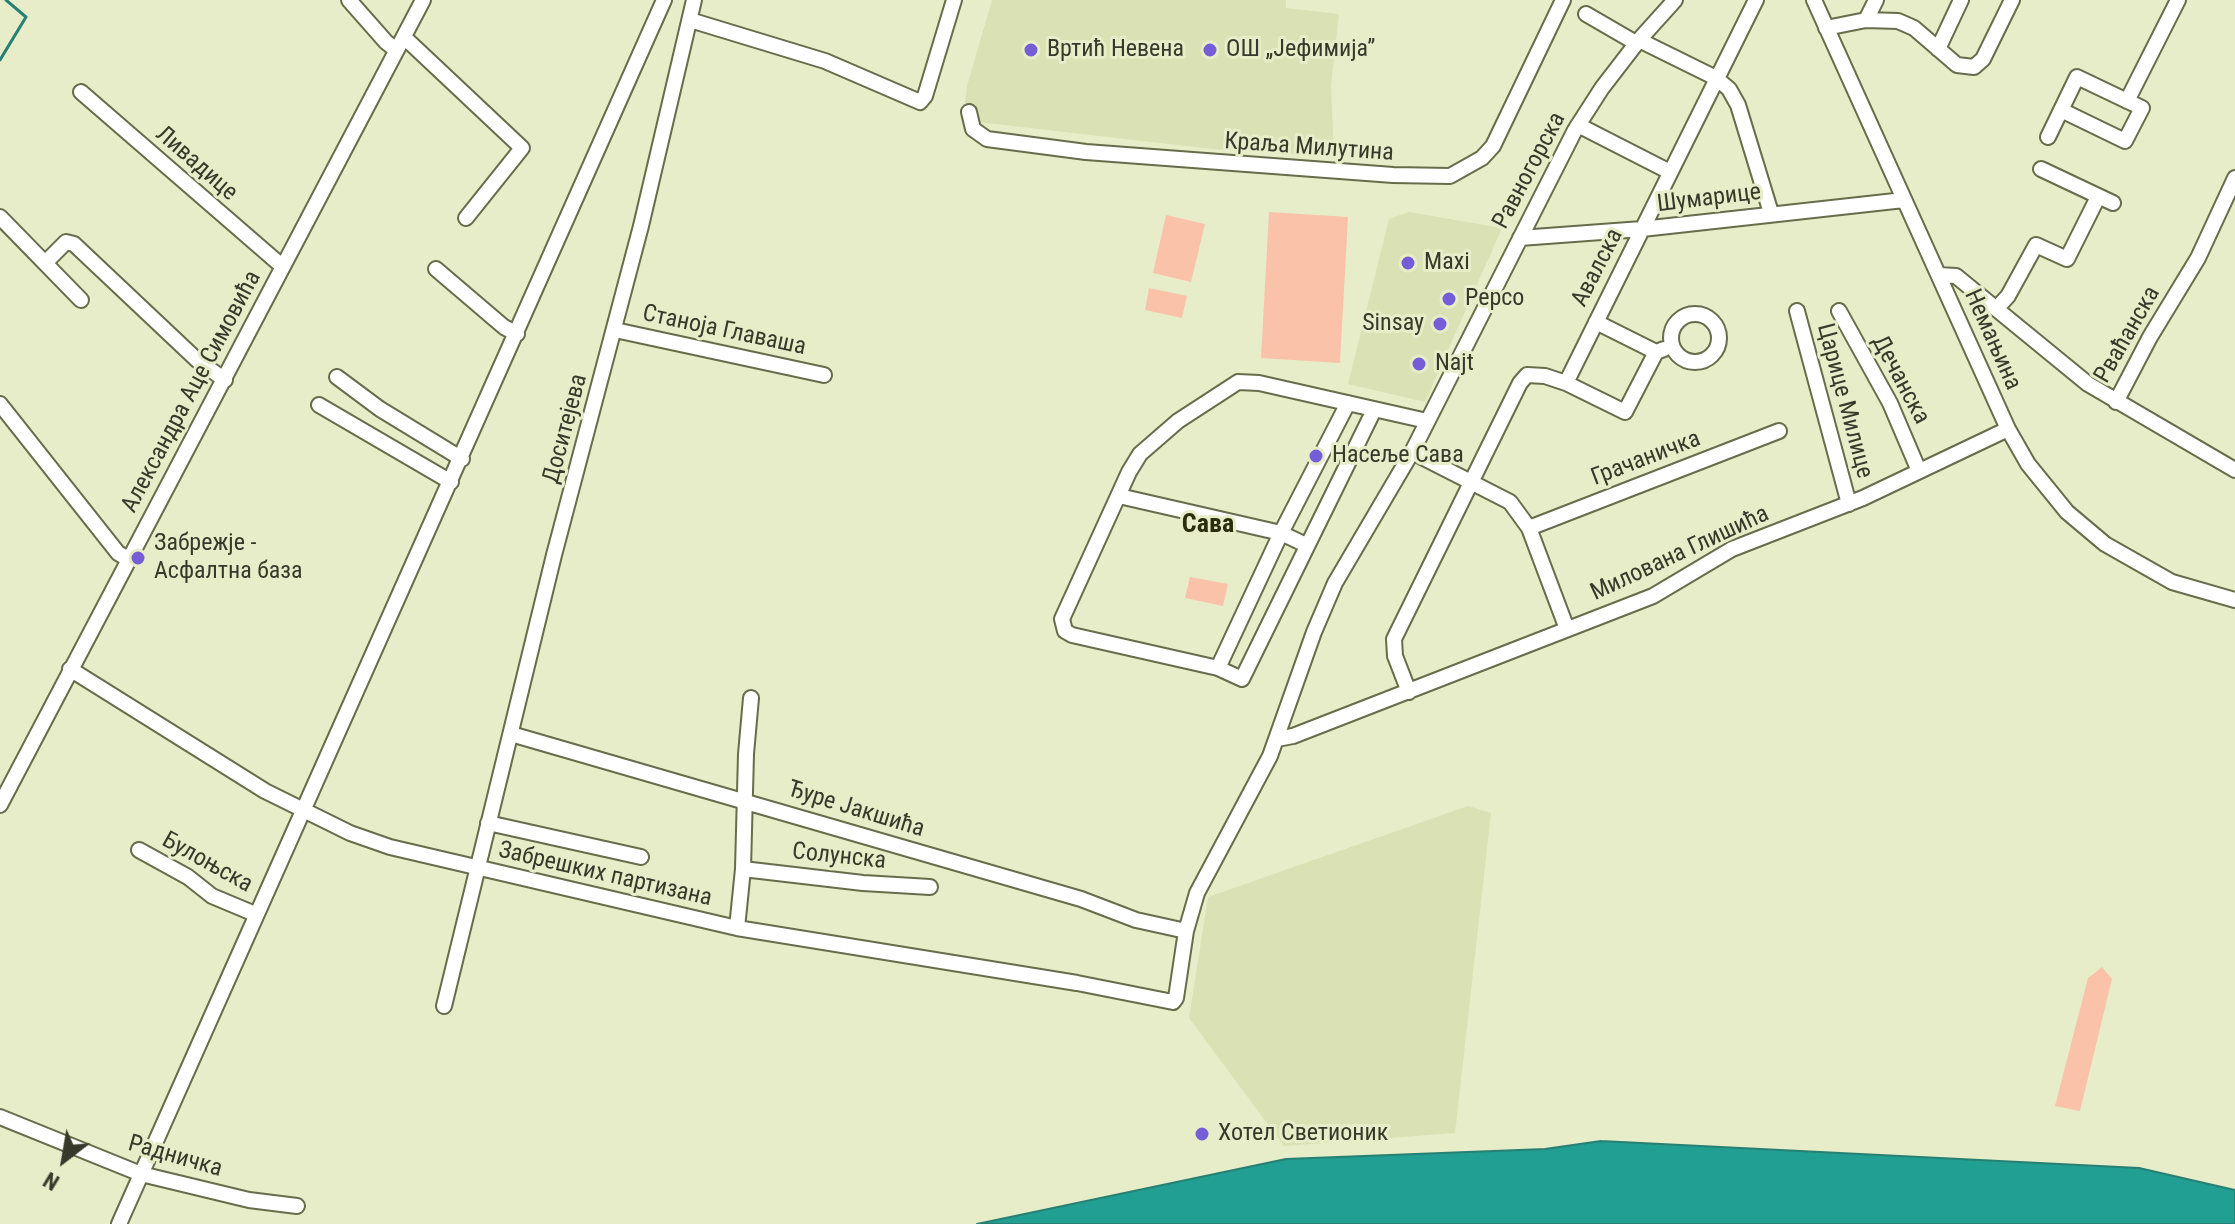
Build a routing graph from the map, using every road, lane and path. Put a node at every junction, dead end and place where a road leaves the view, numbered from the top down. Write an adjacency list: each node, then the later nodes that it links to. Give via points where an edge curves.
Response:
1 (349, 0): 19 (street, via 386,42)
2 (423, 0): 19 (street, Александра Аце Симовића)
3 (664, 0): 49 (street)
4 (694, 0): 15 (street, Доситејева)
5 (954, 0): 15 (street, via 920,102 825,61)
6 (1563, 0): 25 (street, Краља Милутина, via 1493,146 1450,176 1214,164 987,139 973,129)
7 (1675, 0): 18 (street, Равногорска)
8 (1756, 0): 21 (street, Авалска)
9 (1814, 0): 17 (street, Немањина)
10 (1876, 0): 16 (street)
11 (1961, 0): 20 (street)
12 (2012, 0): 20 (street, via 1978,66 1957,65)
13 (2178, 0): 23 (street)
14 (1586, 14): 18 (street)
15 (690, 20): 48 (street, Доситејева)
16 (1866, 20): 17 (street); 20 (street, via 1906,23)
17 (1826, 28): 32 (street, Немањина)
18 (1637, 42): 21 (street); 26 (street, Равногорска)
19 (400, 44): 36 (street, via 522,148); 40 (street, Александра Аце Симовића)
20 (1938, 49)
21 (1716, 78): 29 (street, Авалска); 34 (street, via 1738,105)
22 (81, 92): 40 (street, Ливадице)
23 (2127, 101): 24 (street, via 2077,77); 24 (street, via 2142,108 2125,141)
24 (2061, 110): 27 (street)
25 (969, 112)
26 (1578, 125): 29 (street); 38 (street, Равногорска)
27 (2048, 137)
28 (2041, 169): 31 (street)
29 (1670, 172): 37 (street, Авалска)
30 (2235, 178): 56 (street, Рваћанска, via 2198,258)
31 (2098, 197): 33 (street); 44 (street, Немањина, via 2067,259 2036,245)
32 (1904, 200): 34 (street, Шумарице); 42 (street, Немањина)
33 (2113, 203)
34 (1771, 213): 37 (street, Шумарице)
35 (0, 217): 39 (street)
36 (466, 218)
37 (1642, 229): 38 (street, Шумарице); 47 (street, Авалска)
38 (1520, 238): 61 (street, Равногорска)
39 (45, 263): 43 (street); 54 (street, via 66,242 74,244)
40 (283, 267): 54 (street, Александра Аце Симовића)
41 (436, 269): 49 (street)
42 (1939, 275): 44 (street, Рваћанска, via 1956,276); 62 (street, Немањина)
43 (81, 300)
44 (1997, 308): 56 (street, Рваћанска)
45 (1797, 311): 71 (street, Царице Милице)
46 (1839, 311): 67 (street, Дечанска, via 1890,403)
47 (1596, 322): 51 (street); 55 (street, Авалска)
48 (615, 330): 52 (street, Станоја Главаша); 82 (street, Доситејева)
49 (517, 334): 65 (street)
50 (1671, 346): 51 (street)
51 (1656, 352): 55 (street, via 1625,412)
52 (824, 375)
53 (337, 377): 65 (street)
54 (225, 380): 75 (street, Александра Аце Симовића)
55 (1566, 383): 68 (street, via 1527,375)
56 (2116, 402): 66 (street)
57 (1348, 403): 60 (street); 70 (street, via 1238,382 1147,447); 73 (street)
58 (0, 404): 75 (street)
59 (319, 405): 69 (street)
60 (1374, 410): 61 (street); 74 (street)
61 (1427, 421): 64 (street, Равногорска)
62 (2008, 429): 67 (street, Милована Глишића); 76 (street, Немањина, via 2044,486 2094,536 2161,577)
63 (1779, 431): 72 (street, Грачаничка)
64 (1412, 452): 68 (street); 83 (street, Равногорска, via 1335,583)
65 (462, 459): 69 (street)
66 (2235, 470)
67 (1919, 471): 71 (street, Милована Глишића)
68 (1470, 481): 72 (street, via 1510,502); 80 (street, via 1394,639)
69 (451, 482): 86 (street)
70 (1119, 496): 73 (street); 78 (street, via 1062,626 1072,635)
71 (1849, 504): 77 (street, Милована Глишића, via 1732,549 1653,596)
72 (1529, 528): 77 (street)
73 (1281, 533): 74 (street); 78 (street)
74 (1306, 545): 78 (street, via 1242,679)
75 (128, 559): 79 (street, Александра Аце Симовића)
76 (2235, 600)
77 (1567, 629): 80 (street, Милована Глишића)
78 (1218, 668)
79 (70, 669): 85 (street, Александра Аце Симовића); 86 (street, Забрешких партизана)
80 (1409, 692): 83 (street, Милована Глишића)
81 (751, 698): 84 (street)
82 (511, 734): 84 (street, Ђуре Јакшића); 87 (street, Доситејева)
83 (1277, 739): 95 (street, Равногорска, via 1197,893)
84 (746, 800): 91 (street); 95 (street, Ђуре Јакшића)
85 (0, 805)
86 (303, 811): 90 (street, Забрешких партизана, via 390,847); 93 (street)
87 (488, 823): 89 (street); 90 (street, Доситејева)
88 (139, 850): 93 (street, Булоњска, via 212,896)
89 (641, 857)
90 (477, 868): 94 (street, Забрешких партизана); 97 (street, Доситејева)
91 (743, 869): 92 (street, Солунска); 94 (street)
92 (930, 887)
93 (255, 914): 99 (street)
94 (737, 928): 96 (street, Забрешких партизана)
95 (1186, 931): 96 (street, Равногорска)
96 (1173, 1002)
97 (444, 1006)
98 (0, 1117): 99 (street, Радничка)
99 (141, 1174): 100 (street, Радничка); 101 (street)
100 (297, 1206)
101 (119, 1224)

